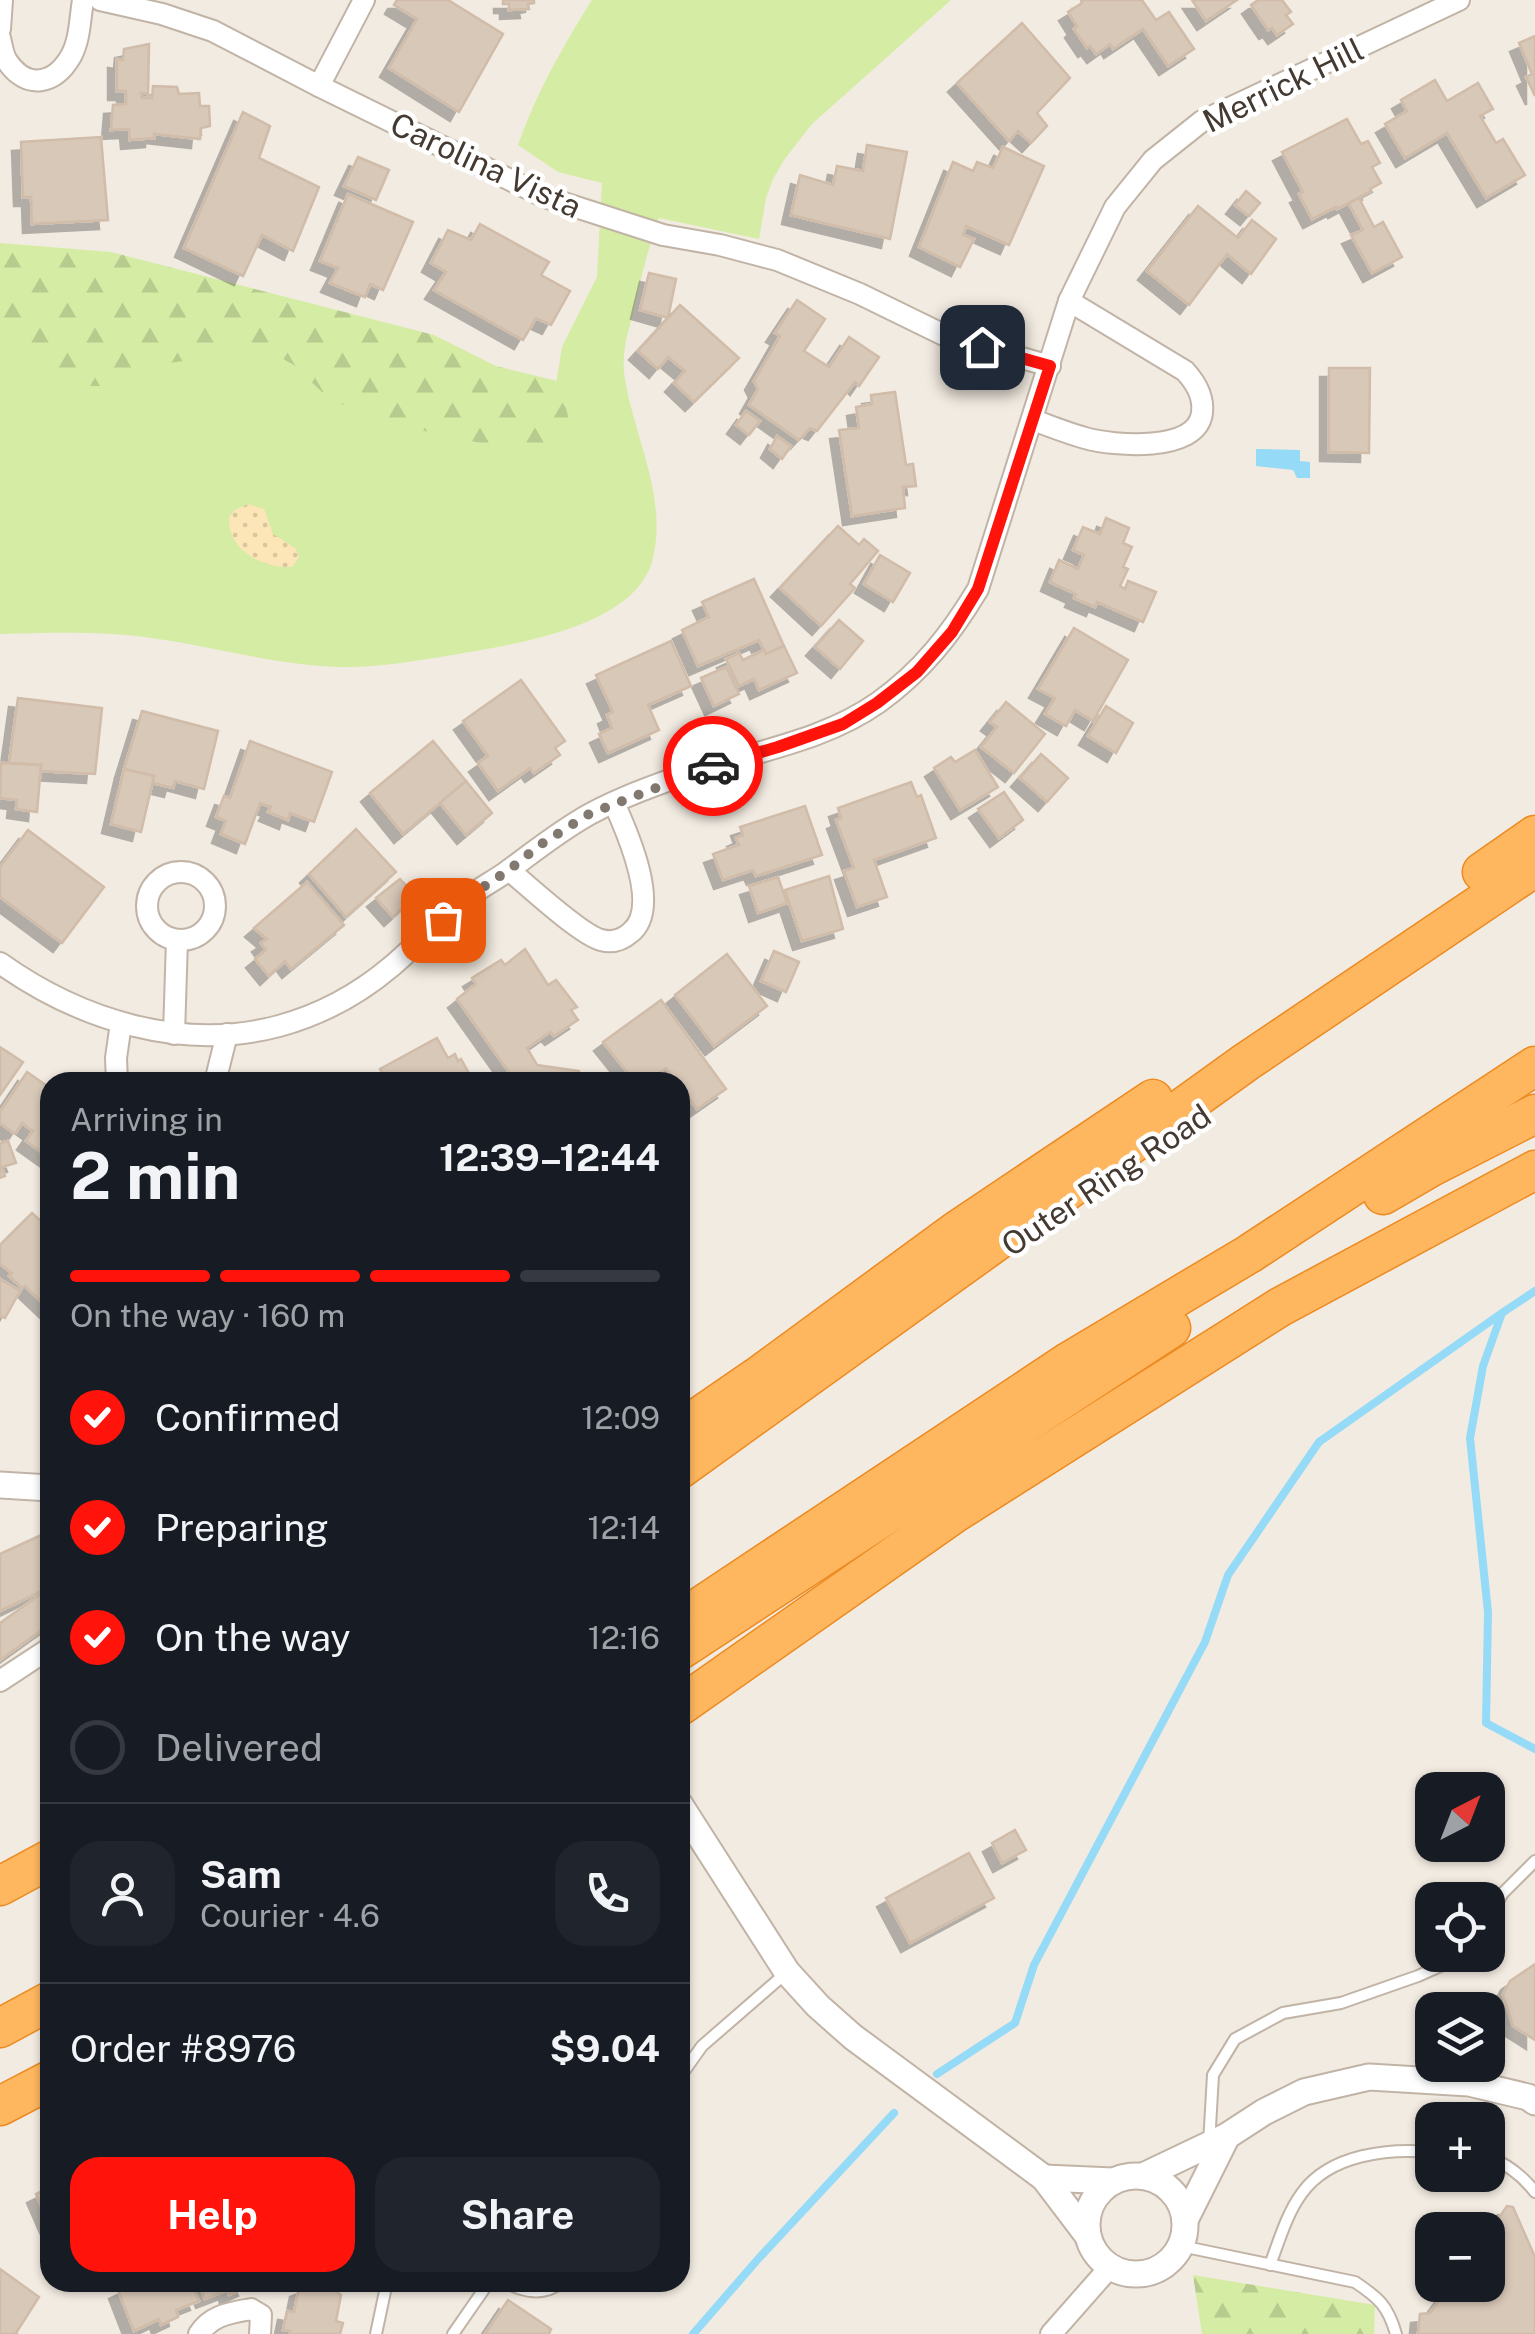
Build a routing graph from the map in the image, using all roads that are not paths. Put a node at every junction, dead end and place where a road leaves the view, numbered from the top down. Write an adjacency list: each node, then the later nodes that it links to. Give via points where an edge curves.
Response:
1 (2, 0): 6 (street)
2 (83, 0): 7 (street, via 73,53 49,79 18,73 5,60)
3 (100, 0): 8 (street, Carolina Vista, via 213,31)
4 (364, 0): 8 (street)
5 (1458, 0): 9 (street, Merrick Hill, via 1202,121 1152,160 1115,207)
6 (0, 29)
7 (0, 38)
8 (319, 86): 10 (street, Carolina Vista, via 545,197 663,235 777,260 948,337)
9 (1069, 300): 10 (street, Merrick Hill); 11 (street, via 1185,371 1201,394 1201,419 1189,435 1148,444 1088,439)
10 (1050, 366): 11 (street, Merrick Hill)
11 (1033, 420): 12 (street, Merrick Hill, via 978,589 917,672 843,724)
12 (614, 803): 15 (street, Merrick Hill); 15 (street, via 630,838 643,900 638,926 628,935 601,940 582,930)
13 (1535, 835): 27 (highway, via 956,1231)
14 (1535, 867): 28 (highway, via 1246,1062)
15 (509, 870): 21 (street, Merrick Hill, via 388,970 328,1008)
16 (1535, 892): 29 (highway, Outer Ring Road)
17 (177, 940): 20 (street)
18 (0, 963): 19 (street, Merrick Hill, via 74,1007)
19 (121, 1024): 20 (street, Merrick Hill); 23 (street)
20 (174, 1034): 21 (street, Merrick Hill)
21 (227, 1034): 24 (street)
22 (1535, 1066): 33 (highway, via 1249,1254 1068,1362)
23 (117, 1072)
24 (218, 1072)
25 (1535, 1114): 34 (highway, via 1273,1260)
26 (1527, 1173): 37 (highway, via 1280,1307 956,1512)
27 (690, 1423)
28 (690, 1463)
29 (690, 1463)
30 (0, 1485): 31 (street)
31 (40, 1488): 32 (street)
32 (0, 1496)
33 (690, 1613)
34 (690, 1643)
35 (40, 1655): 36 (street)
36 (0, 1682)
37 (690, 1699)
38 (690, 1821): 43 (street)
39 (1535, 1861): 42 (lane)
40 (40, 1864): 41 (highway)
41 (0, 1886)
42 (1505, 1891)
43 (787, 1972): 47 (lane); 55 (street, via 853,2037)
44 (1427, 1972): 51 (lane, via 1340,2003 1283,2013 1235,2039 1213,2075)
45 (40, 2006): 46 (highway)
46 (0, 2028)
47 (690, 2063)
48 (40, 2085): 50 (highway)
49 (1535, 2102): 51 (street, via 1469,2083 1368,2077 1304,2092)
50 (0, 2106)
51 (1218, 2141): 54 (street); 58 (street)
52 (1415, 2152): 60 (lane, via 1387,2151 1318,2177 1303,2192)
53 (1505, 2165): 57 (lane)
54 (1143, 2176): 56 (street); 58 (street, via 1173,2193)
55 (1044, 2178): 56 (street); 59 (street)
56 (1113, 2182): 59 (street, via 1090,2206)
57 (1535, 2192)
58 (1183, 2233): 60 (lane); 61 (street, via 1169,2262 1150,2272)
59 (1088, 2236): 61 (street)
60 (1270, 2264): 69 (lane, via 1355,2282 1378,2297)
61 (1110, 2267): 68 (street)
62 (385, 2292): 66 (lane)
63 (482, 2292): 67 (lane)
64 (199, 2334): 65 (street, via 218,2316 251,2308 260,2315)
65 (260, 2334)
66 (376, 2334)
67 (453, 2334)
68 (1051, 2334)
69 (1396, 2334)

